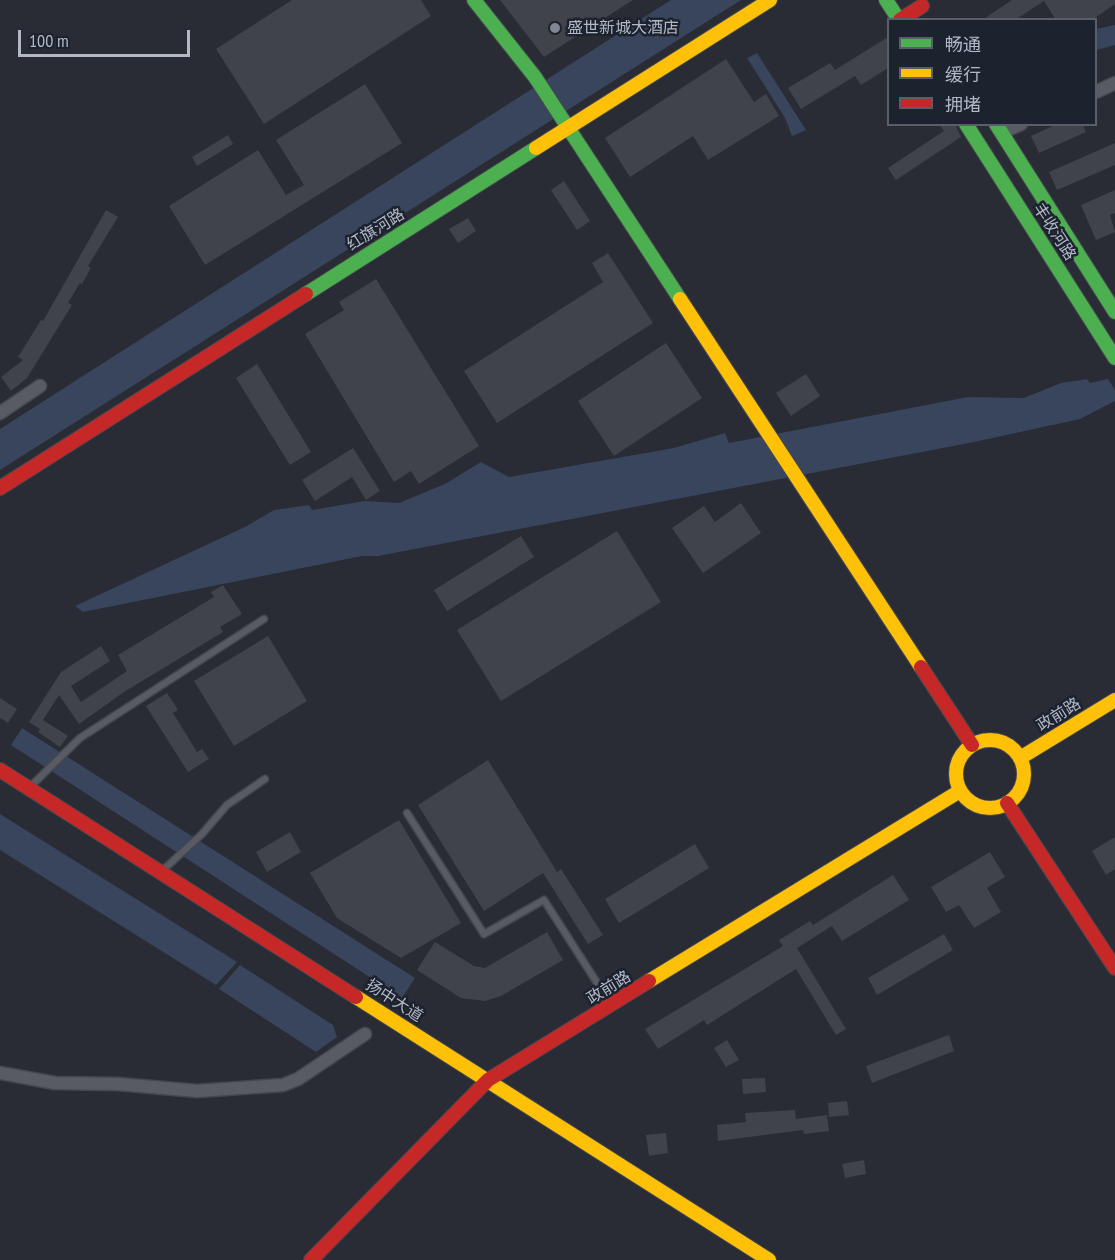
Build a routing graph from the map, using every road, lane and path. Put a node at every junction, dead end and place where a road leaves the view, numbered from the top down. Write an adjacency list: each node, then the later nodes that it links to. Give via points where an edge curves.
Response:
1 (474, 0): 10 (street, via 535,77)
2 (770, 0): 10 (street, 红旗河路)
3 (886, 0): 5 (street)
4 (923, 2): 6 (street); 7 (street)
5 (898, 18)
6 (902, 18)
7 (929, 18)
8 (1115, 83): 9 (street)
9 (1097, 91)
10 (565, 125): 19 (street, 红旗河路); 22 (street)
11 (967, 126): 14 (street, 丰收河路)
12 (999, 129): 13 (street)
13 (1082, 260): 14 (street); 15 (street)
14 (1060, 273): 16 (street, 丰收河路)
15 (1115, 312)
16 (1115, 358)
17 (40, 386): 18 (street)
18 (0, 413)
19 (0, 488)
20 (264, 619): 27 (lane, via 80,738)
21 (1115, 700): 23 (street, 政前路)
22 (972, 745): 23 (street, via 985,740 999,741); 28 (street, via 957,766)
23 (1020, 758): 29 (street, via 1023,784)
24 (0, 770): 27 (street, 扬中大道)
25 (265, 779): 31 (lane, via 227,805)
26 (0, 785): 36 (street, 扬中大道)
27 (29, 788): 31 (street, 扬中大道)
28 (960, 791): 29 (street, via 981,807); 33 (street, 政前路)
29 (1007, 804): 32 (street)
30 (407, 813): 33 (lane, via 484,934 544,900)
31 (161, 872): 36 (street, 扬中大道)
32 (1115, 968)
33 (612, 1006): 36 (street, 政前路)
34 (365, 1034): 35 (street, via 283,1085 196,1091 55,1083)
35 (0, 1073)
36 (484, 1085): 37 (street, 政前路); 38 (street, 扬中大道); 39 (street, 扬中大道)
37 (311, 1260)
38 (745, 1260)
39 (769, 1260)

